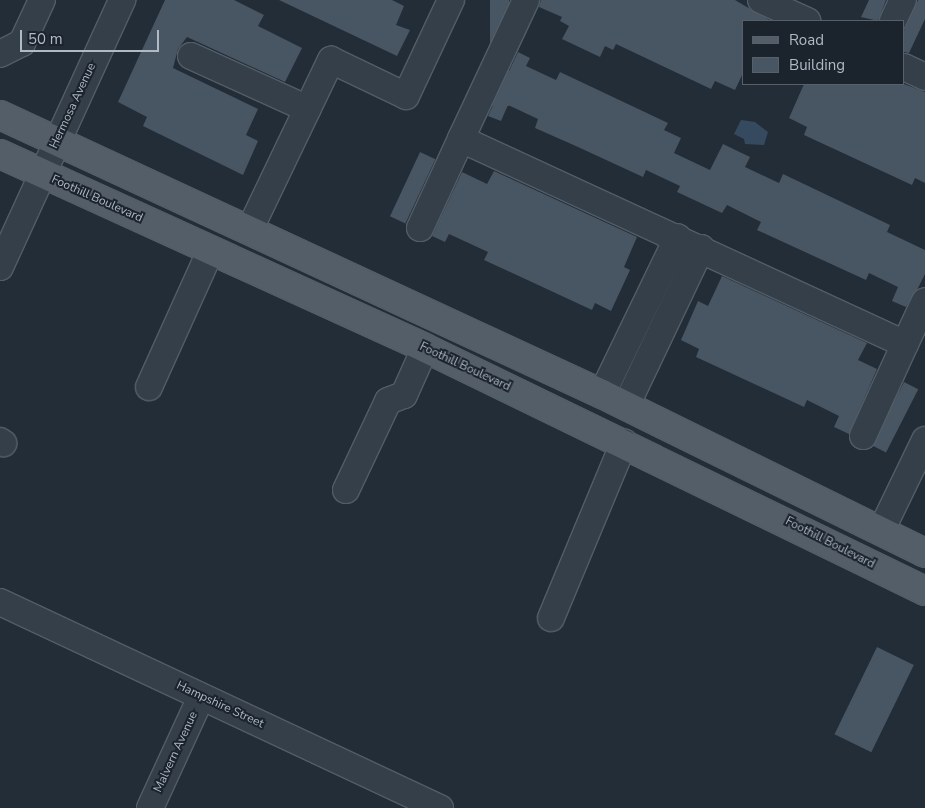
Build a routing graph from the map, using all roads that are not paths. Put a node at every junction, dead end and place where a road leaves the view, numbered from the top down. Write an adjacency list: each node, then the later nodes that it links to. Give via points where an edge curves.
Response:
1 (42, 0): 9 (street, via 22,42)
2 (122, 0): 16 (street, Hermosa Avenue)
3 (526, 0): 15 (street)
4 (761, 0): 7 (street)
5 (903, 0): 8 (street)
6 (444, 2): 13 (street, via 406,96 331,60)
7 (804, 20)
8 (893, 20)
9 (0, 54)
10 (192, 56): 13 (street)
11 (905, 67): 12 (street)
12 (925, 77)
13 (308, 109): 20 (street)
14 (0, 116): 16 (main road)
15 (461, 139): 19 (street); 21 (street)
16 (56, 142): 18 (street, Hermosa Avenue); 20 (main road)
17 (0, 154): 18 (main road, Foothill Boulevard)
18 (42, 174): 22 (main road, Foothill Boulevard); 23 (street, Hermosa Avenue)
19 (420, 228)
20 (249, 231): 28 (main road)
21 (690, 243): 25 (street); 28 (street)
22 (211, 250): 26 (main road, Foothill Boulevard); 27 (street)
23 (0, 267)
24 (925, 301): 25 (street)
25 (905, 344): 29 (street)
26 (425, 348): 31 (main road, Foothill Boulevard); 32 (street, via 404,395 388,402)
27 (149, 387)
28 (614, 400): 33 (main road)
29 (863, 436)
30 (925, 440): 33 (street)
31 (624, 443): 35 (main road, Foothill Boulevard); 37 (street)
32 (346, 490)
33 (881, 530): 34 (main road)
34 (925, 553)
35 (925, 591)
36 (0, 602): 38 (street, Hampshire Street)
37 (551, 618)
38 (201, 697): 39 (street, Hampshire Street); 40 (street, Malvern Avenue)
39 (396, 799): 41 (street, Hampshire Street)
40 (150, 808)
41 (440, 808)

